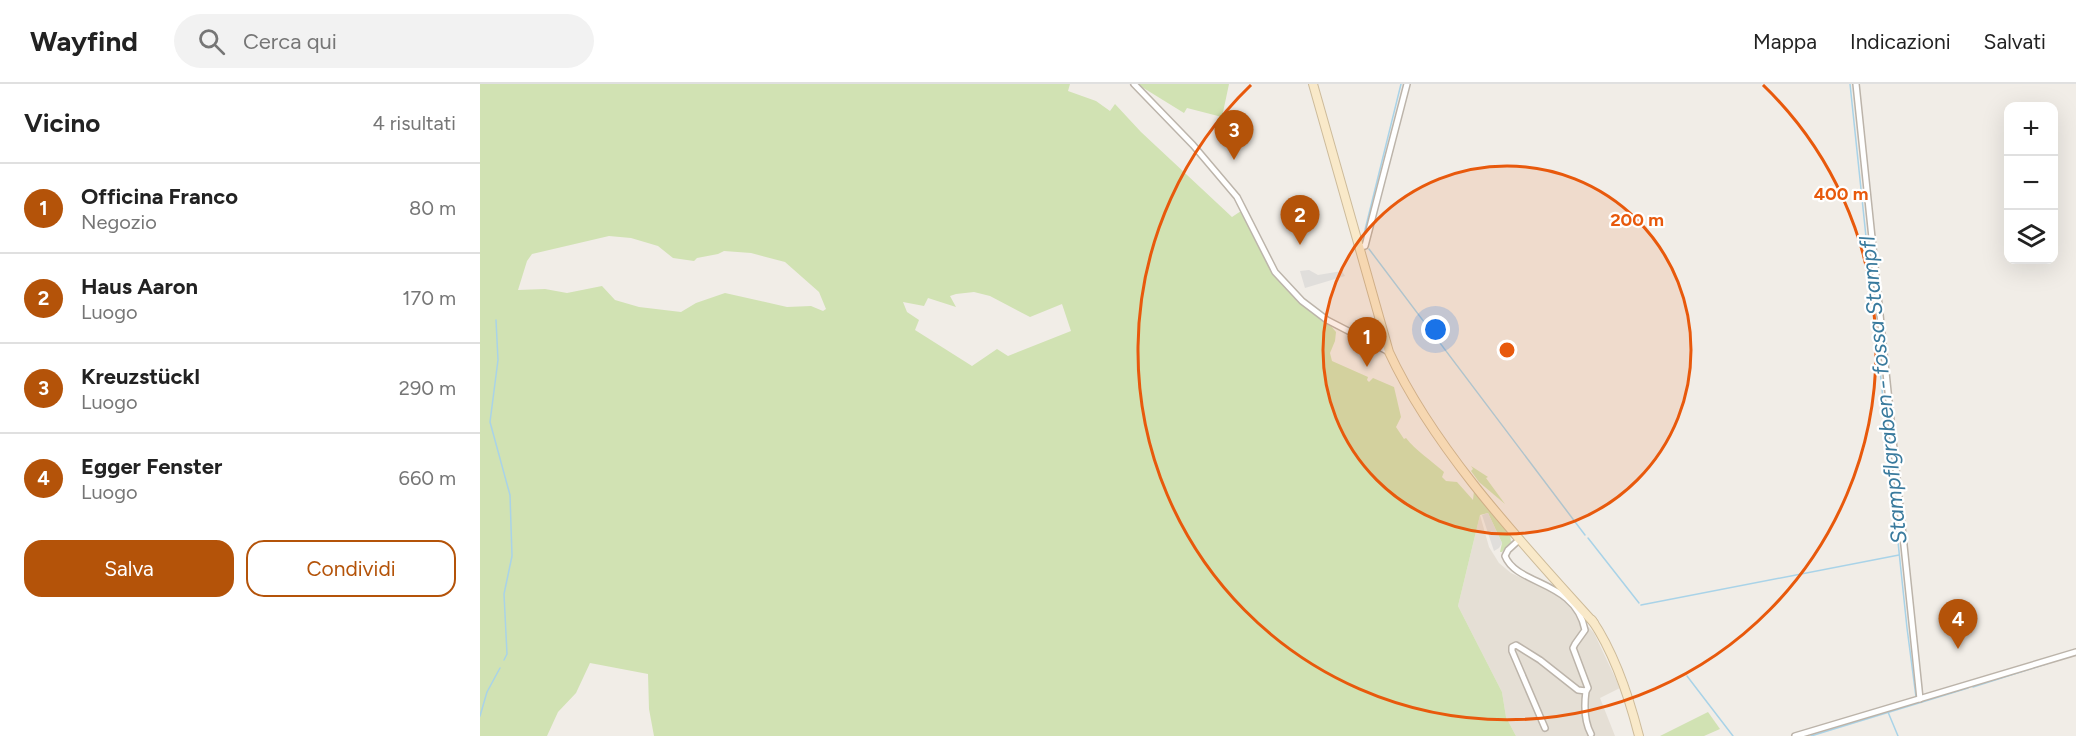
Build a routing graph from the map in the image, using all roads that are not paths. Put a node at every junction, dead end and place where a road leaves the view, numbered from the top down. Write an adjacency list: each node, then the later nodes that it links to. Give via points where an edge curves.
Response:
1 (1134, 84): 6 (street, via 1183,133 1237,197 1275,272 1302,301 1327,320)
2 (1312, 84): 5 (main road)
3 (1407, 84): 5 (street, via 1365,246)
4 (1856, 84): 10 (street)
5 (1359, 248): 6 (main road)
6 (1389, 352): 7 (main road, via 1422,413)
7 (1520, 538): 9 (street, via 1504,556 1507,562 1566,597 1584,625 1584,634 1574,648); 13 (main road, via 1594,623 1632,708)
8 (2076, 652): 10 (street)
9 (1586, 691): 11 (street, via 1578,690 1516,645 1512,647); 12 (street, via 1586,721)
10 (1920, 699): 14 (street)
11 (1545, 728)
12 (1591, 734)
13 (1639, 736)
14 (1795, 736)

